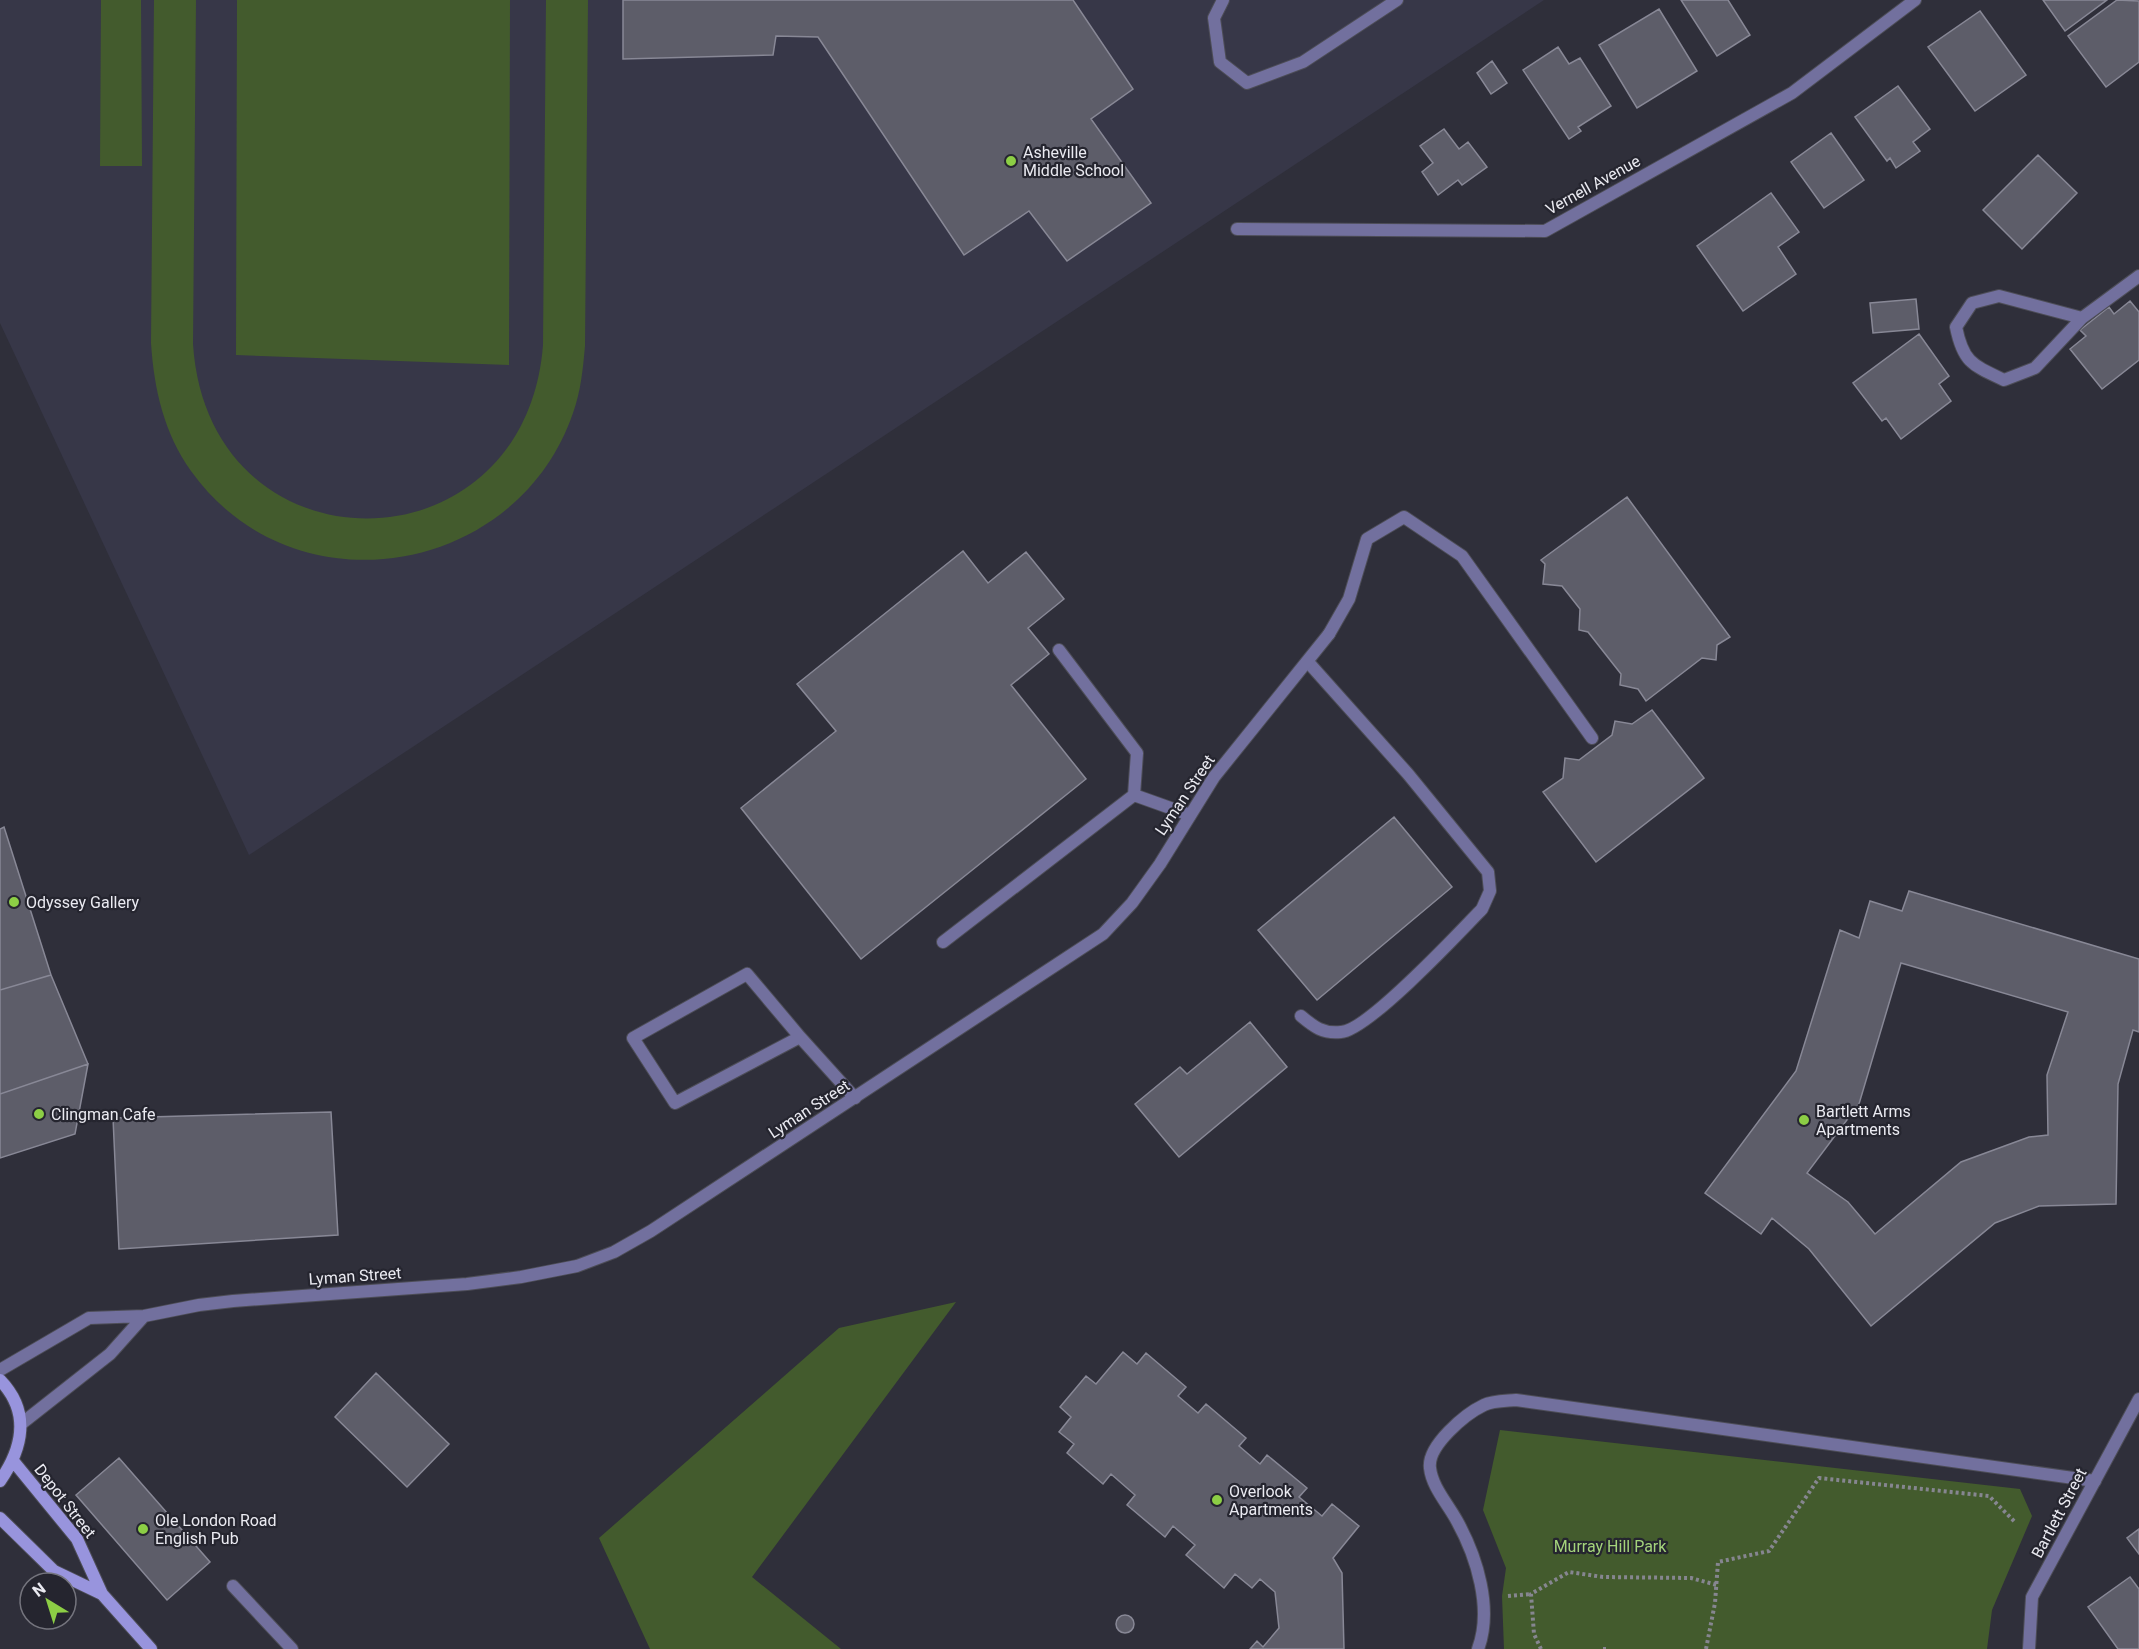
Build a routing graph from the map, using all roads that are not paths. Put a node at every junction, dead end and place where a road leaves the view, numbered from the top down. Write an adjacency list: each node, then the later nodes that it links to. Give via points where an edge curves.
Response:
1 (1223, 0): 2 (street, via 1214,18 1220,62 1247,83 1303,62)
2 (1397, 0)
3 (1915, 0): 4 (street, Vernell Avenue, via 1792,93 1545,231)
4 (1237, 229)
5 (2139, 276): 6 (street)
6 (2082, 318): 6 (street, via 2035,368 2004,380 1979,369 1961,352 1956,327 1972,303 1999,296)
7 (1059, 650): 10 (street, via 1137,753)
8 (1308, 662): 9 (street, Lyman Street, via 1349,599 1368,539 1404,517 1462,556); 11 (street, Lyman Street, via 1214,777); 13 (street, via 1488,872 1490,891 1482,909 1394,998 1344,1033 1319,1031)
9 (1592, 738)
10 (1134, 795): 11 (street); 12 (street)
11 (1190, 815): 15 (street, Lyman Street, via 1132,903 1103,934)
12 (943, 942)
13 (1301, 1016)
14 (800, 1037): 14 (street, via 675,1103 633,1038 747,974); 15 (street)
15 (855, 1098): 16 (street, Lyman Street, via 651,1231 614,1252 577,1266 467,1284 211,1303)
16 (144, 1316): 17 (street, Lyman Street, via 89,1318); 20 (street, via 110,1354)
17 (0, 1370)
18 (0, 1380): 20 (street, via 16,1405)
19 (2139, 1399): 23 (street, Bartlett Street)
20 (21, 1424): 21 (street)
21 (14, 1462): 22 (street); 26 (street, Depot Street, via 77,1539)
22 (0, 1481)
23 (2095, 1481): 29 (street, via 1516,1400 1485,1405 1432,1450 1429,1465 1432,1479 1474,1558 1483,1597); 30 (street, Bartlett Street, via 2032,1597)
24 (0, 1518): 26 (street, Depot Street, via 54,1571)
25 (233, 1586): 28 (street)
26 (102, 1594): 27 (street, Depot Street)
27 (151, 1649)
28 (292, 1649)
29 (1478, 1649)
30 (2029, 1649)

